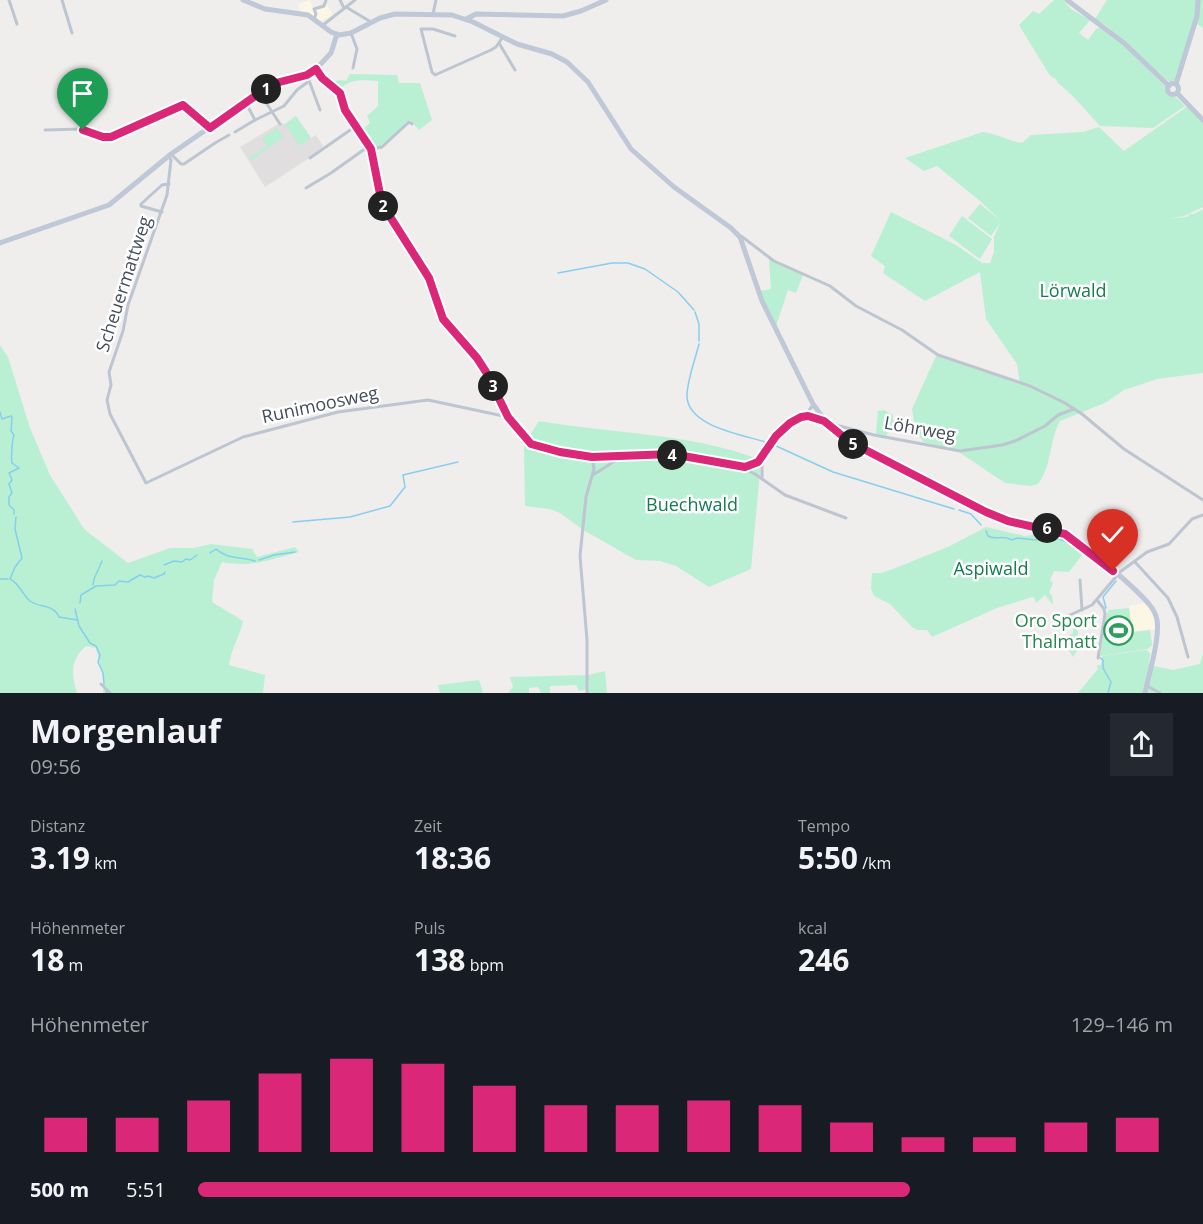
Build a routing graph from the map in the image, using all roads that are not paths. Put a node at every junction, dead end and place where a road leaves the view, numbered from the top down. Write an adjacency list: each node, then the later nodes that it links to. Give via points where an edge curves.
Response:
1 (9, 0): 16 (street)
2 (62, 0): 18 (street)
3 (326, 0): 13 (street, via 324,6 314,9)
4 (340, 0): 11 (street)
5 (355, 0): 11 (street)
6 (436, 0): 12 (street)
7 (606, 0): 14 (main road, via 563,16 481,14)
8 (1198, 0): 27 (main road, via 1197,16)
9 (247, 1): 13 (main road, via 265,9)
10 (1068, 2): 27 (main road)
11 (345, 7): 15 (street); 17 (street)
12 (433, 14): 14 (main road); 15 (main road, via 395,14)
13 (315, 19): 17 (main road)
14 (470, 21): 22 (main road)
15 (371, 22): 19 (main road)
16 (17, 24)
17 (323, 25): 20 (main road)
18 (72, 33)
19 (351, 33): 20 (main road); 23 (street, via 357,49)
20 (337, 34): 24 (main road, via 331,53)
21 (455, 36): 22 (street, via 421,29 435,75 491,50)
22 (501, 40): 25 (street); 49 (main road, via 556,56 571,65 588,82 630,149)
23 (353, 68)
24 (316, 69): 26 (main road); 37 (street, via 340,93)
25 (515, 70)
26 (308, 78): 30 (main road, via 277,82); 31 (street); 32 (street, via 284,106)
27 (1172, 85): 28 (main road, via 1179,88); 28 (main road, via 1170,93)
28 (1177, 93): 34 (main road)
29 (263, 98): 32 (street)
30 (246, 103): 33 (street); 38 (main road)
31 (320, 110)
32 (272, 111): 33 (street); 36 (street)
33 (255, 120): 40 (street)
34 (1203, 120)
35 (412, 123): 42 (street, via 382,147)
36 (280, 124)
37 (356, 126): 42 (street); 44 (street)
38 (210, 128): 39 (street, via 183,105 108,137 79,129); 43 (main road)
39 (45, 130)
40 (235, 132)
41 (230, 135): 43 (street, via 184,164)
42 (370, 147): 46 (street); 53 (street, via 387,214 429,278 443,319 486,372)
43 (170, 155): 45 (street, Scheuermattweg); 48 (main road, via 104,208)
44 (310, 158)
45 (169, 184): 47 (street, Scheuermattweg); 47 (street, via 162,185 141,204)
46 (306, 188)
47 (162, 212): 61 (street, Scheuermattweg, via 128,305 109,372 107,401)
48 (0, 243)
49 (746, 244): 50 (main road, via 762,301); 51 (street, via 830,286 938,356 1030,386)
50 (813, 404): 52 (street); 54 (main road)
51 (1074, 409): 54 (street, Löhrweg, via 1015,441 960,451); 62 (street, via 1124,449)
52 (805, 416): 54 (street, Löhrweg); 57 (street, via 790,423)
53 (508, 417): 55 (street, via 534,445); 61 (street, Runimoosweg, via 428,400 339,412 243,437)
54 (824, 422): 66 (main road, via 850,442 986,512 1065,534)
55 (592, 457): 56 (street); 59 (street)
56 (621, 457): 58 (street, via 672,454); 59 (street)
57 (762, 458): 58 (street, via 751,466); 60 (street)
58 (741, 467): 60 (street)
59 (593, 476): 76 (street, via 586,497 580,556)
60 (762, 478): 64 (street, via 785,495)
61 (146, 483)
62 (1203, 500)
63 (1203, 515): 65 (street, via 1192,519 1169,544 1149,551)
64 (846, 518)
65 (1135, 562): 66 (street); 71 (street, via 1168,597)
66 (1118, 575): 68 (street); 74 (main road, via 1156,616 1157,632)
67 (1080, 580): 69 (street)
68 (1097, 600): 69 (street); 72 (street, via 1105,615)
69 (1082, 610): 70 (street)
70 (1059, 620)
71 (1188, 657)
72 (1098, 658)
73 (101, 684): 75 (street)
74 (1147, 686): 77 (main road); 78 (street)
75 (110, 693)
76 (587, 693)
77 (1145, 693)
78 (1160, 693)

